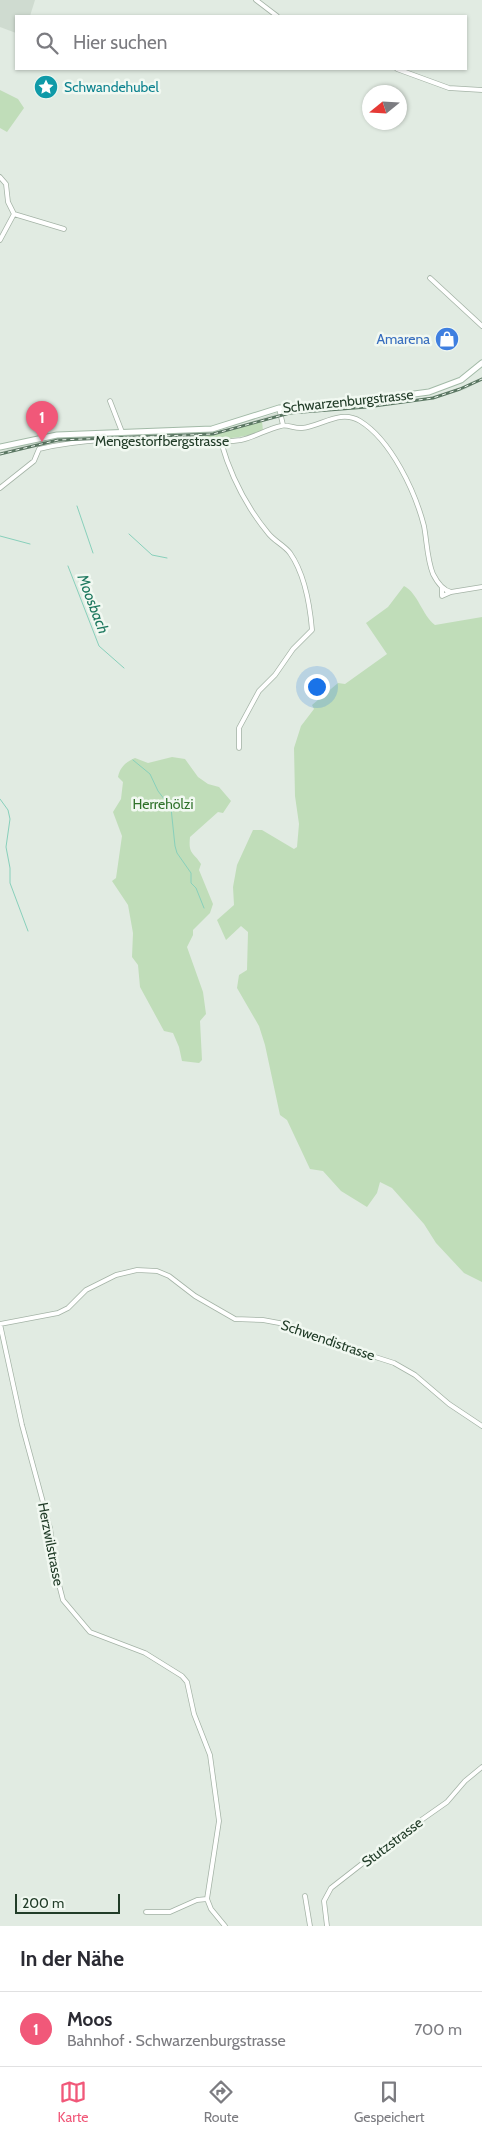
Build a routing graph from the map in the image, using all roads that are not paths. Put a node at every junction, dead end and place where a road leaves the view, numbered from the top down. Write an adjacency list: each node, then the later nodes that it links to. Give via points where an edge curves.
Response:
1 (256, 0): 2 (street)
2 (276, 15)
3 (401, 70): 4 (street, via 449,88)
4 (482, 90)
5 (0, 178): 6 (street, via 6,184 8,202)
6 (14, 214): 7 (street); 8 (street)
7 (64, 229)
8 (0, 240)
9 (430, 278): 10 (street)
10 (482, 326)
11 (482, 363): 13 (main road, Schwarzenburgstrasse, via 461,380 435,391 348,403)
12 (110, 401): 15 (street)
13 (279, 408): 14 (street); 15 (main road, Schwarzenburgstrasse, via 212,429)
14 (283, 425): 16 (street, Mengestorfbergstrasse, via 250,438); 19 (street, Mengestorfbergstrasse, via 293,429 310,427 344,416 359,421 373,432 393,455 420,514 432,572 442,588 442,596)
15 (122, 432): 17 (main road, Schwarzenburgstrasse, via 52,436)
16 (221, 442): 18 (street, Mengestorfbergstrasse, via 175,438 82,441 39,449 34,461); 20 (street, via 233,481 241,495 269,534 293,558 302,581 312,630 259,691 239,728)
17 (0, 447)
18 (0, 488)
19 (482, 587)
20 (239, 748)
21 (0, 1324): 22 (street, Schwendistrasse, via 58,1313 86,1290 116,1275 137,1270 157,1271 235,1319 290,1325 401,1366); 25 (street, Herzwilstrasse, via 22,1425 50,1528 63,1600 90,1632 145,1653 182,1676 186,1682 211,1759 219,1821)
22 (482, 1426)
23 (482, 1767): 29 (street, Stutzstrasse, via 447,1802 330,1888 324,1901)
24 (305, 1896): 28 (street)
25 (207, 1899): 26 (street, via 170,1912); 27 (street)
26 (146, 1912)
27 (225, 1926)
28 (310, 1926)
29 (327, 1926)

